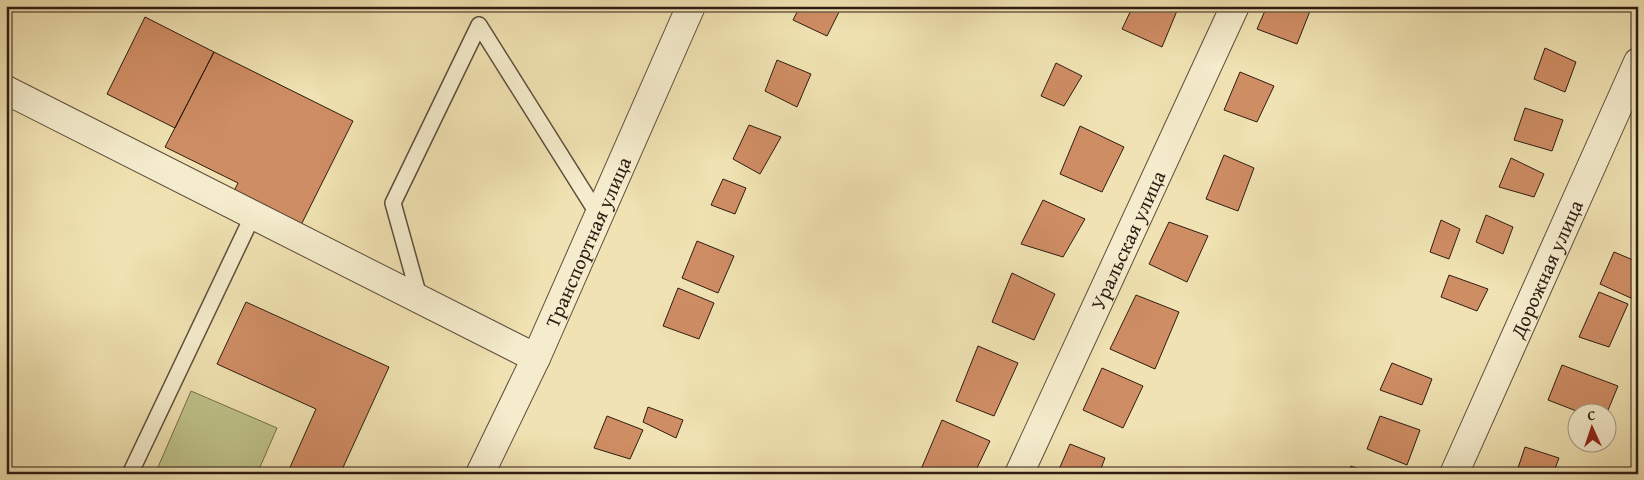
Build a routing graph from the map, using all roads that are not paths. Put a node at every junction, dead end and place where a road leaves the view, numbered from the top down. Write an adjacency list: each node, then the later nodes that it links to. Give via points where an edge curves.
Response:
1 (691, 6): 6 (street, Транспортная улица)
2 (1235, 6): 11 (street, Уральская улица)
3 (1638, 62): 12 (street, Дорожная улица)
4 (6, 90): 5 (street)
5 (253, 215): 7 (street); 9 (lane)
6 (599, 216): 7 (lane, via 479,24 393,203); 8 (street, Транспортная улица)
7 (420, 300): 8 (street)
8 (536, 358): 10 (street, Транспортная улица)
9 (130, 474)
10 (480, 474)
11 (1020, 474)
12 (1454, 474)

